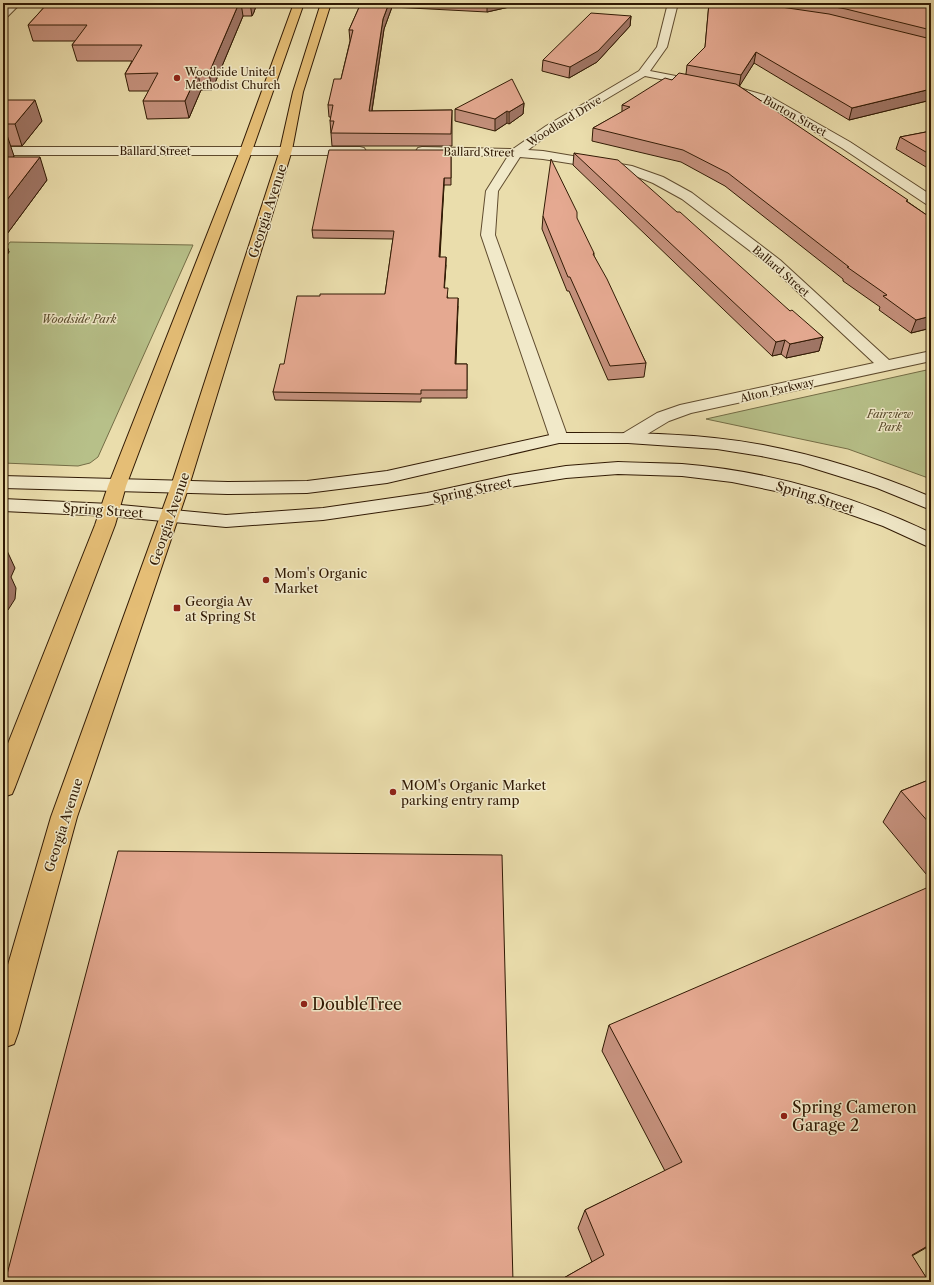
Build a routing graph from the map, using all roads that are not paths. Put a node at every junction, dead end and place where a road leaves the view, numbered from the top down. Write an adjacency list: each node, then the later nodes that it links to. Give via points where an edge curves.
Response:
1 (16, 3): 7 (street)
2 (299, 3): 11 (main road)
3 (326, 3): 9 (main road, Georgia Avenue, via 298,92)
4 (673, 3): 8 (street, Woodland Drive, via 662,47)
5 (699, 3): 6 (street)
6 (751, 9)
7 (3, 16)
8 (643, 73): 14 (street, Woodland Drive, via 550,128); 15 (street, Burton Street, via 767,99)
9 (286, 150): 11 (street, Ballard Street); 12 (street, Ballard Street); 22 (main road, Georgia Avenue)
10 (3, 151): 11 (street, Ballard Street)
11 (246, 151): 21 (main road)
12 (375, 151)
13 (406, 151): 14 (street, Ballard Street)
14 (516, 153): 17 (street, Ballard Street, via 628,169 658,180 687,196 775,263); 18 (street, Woodland Drive, via 492,192 488,235)
15 (931, 201)
16 (931, 356): 17 (street, Alton Parkway)
17 (885, 365): 19 (street, Alton Parkway, via 686,409 663,417)
18 (559, 438): 19 (street, Spring Street); 22 (street, Spring Street, via 379,478 307,487)
19 (628, 438): 23 (street, Spring Street, via 717,444 804,459 884,484)
20 (3, 482): 21 (street, Spring Street)
21 (117, 486): 22 (street, Spring Street); 25 (main road)
22 (180, 486): 26 (main road, Georgia Avenue)
23 (931, 504)
24 (3, 505): 25 (street, Spring Street)
25 (110, 510): 26 (street, Spring Street); 28 (main road)
26 (170, 515): 27 (street, Spring Street, via 226,521 323,514 428,499 566,472 625,468 725,475 799,490 890,521); 29 (main road, Georgia Avenue, via 62,824)
27 (931, 541)
28 (3, 787)
29 (3, 1033)

